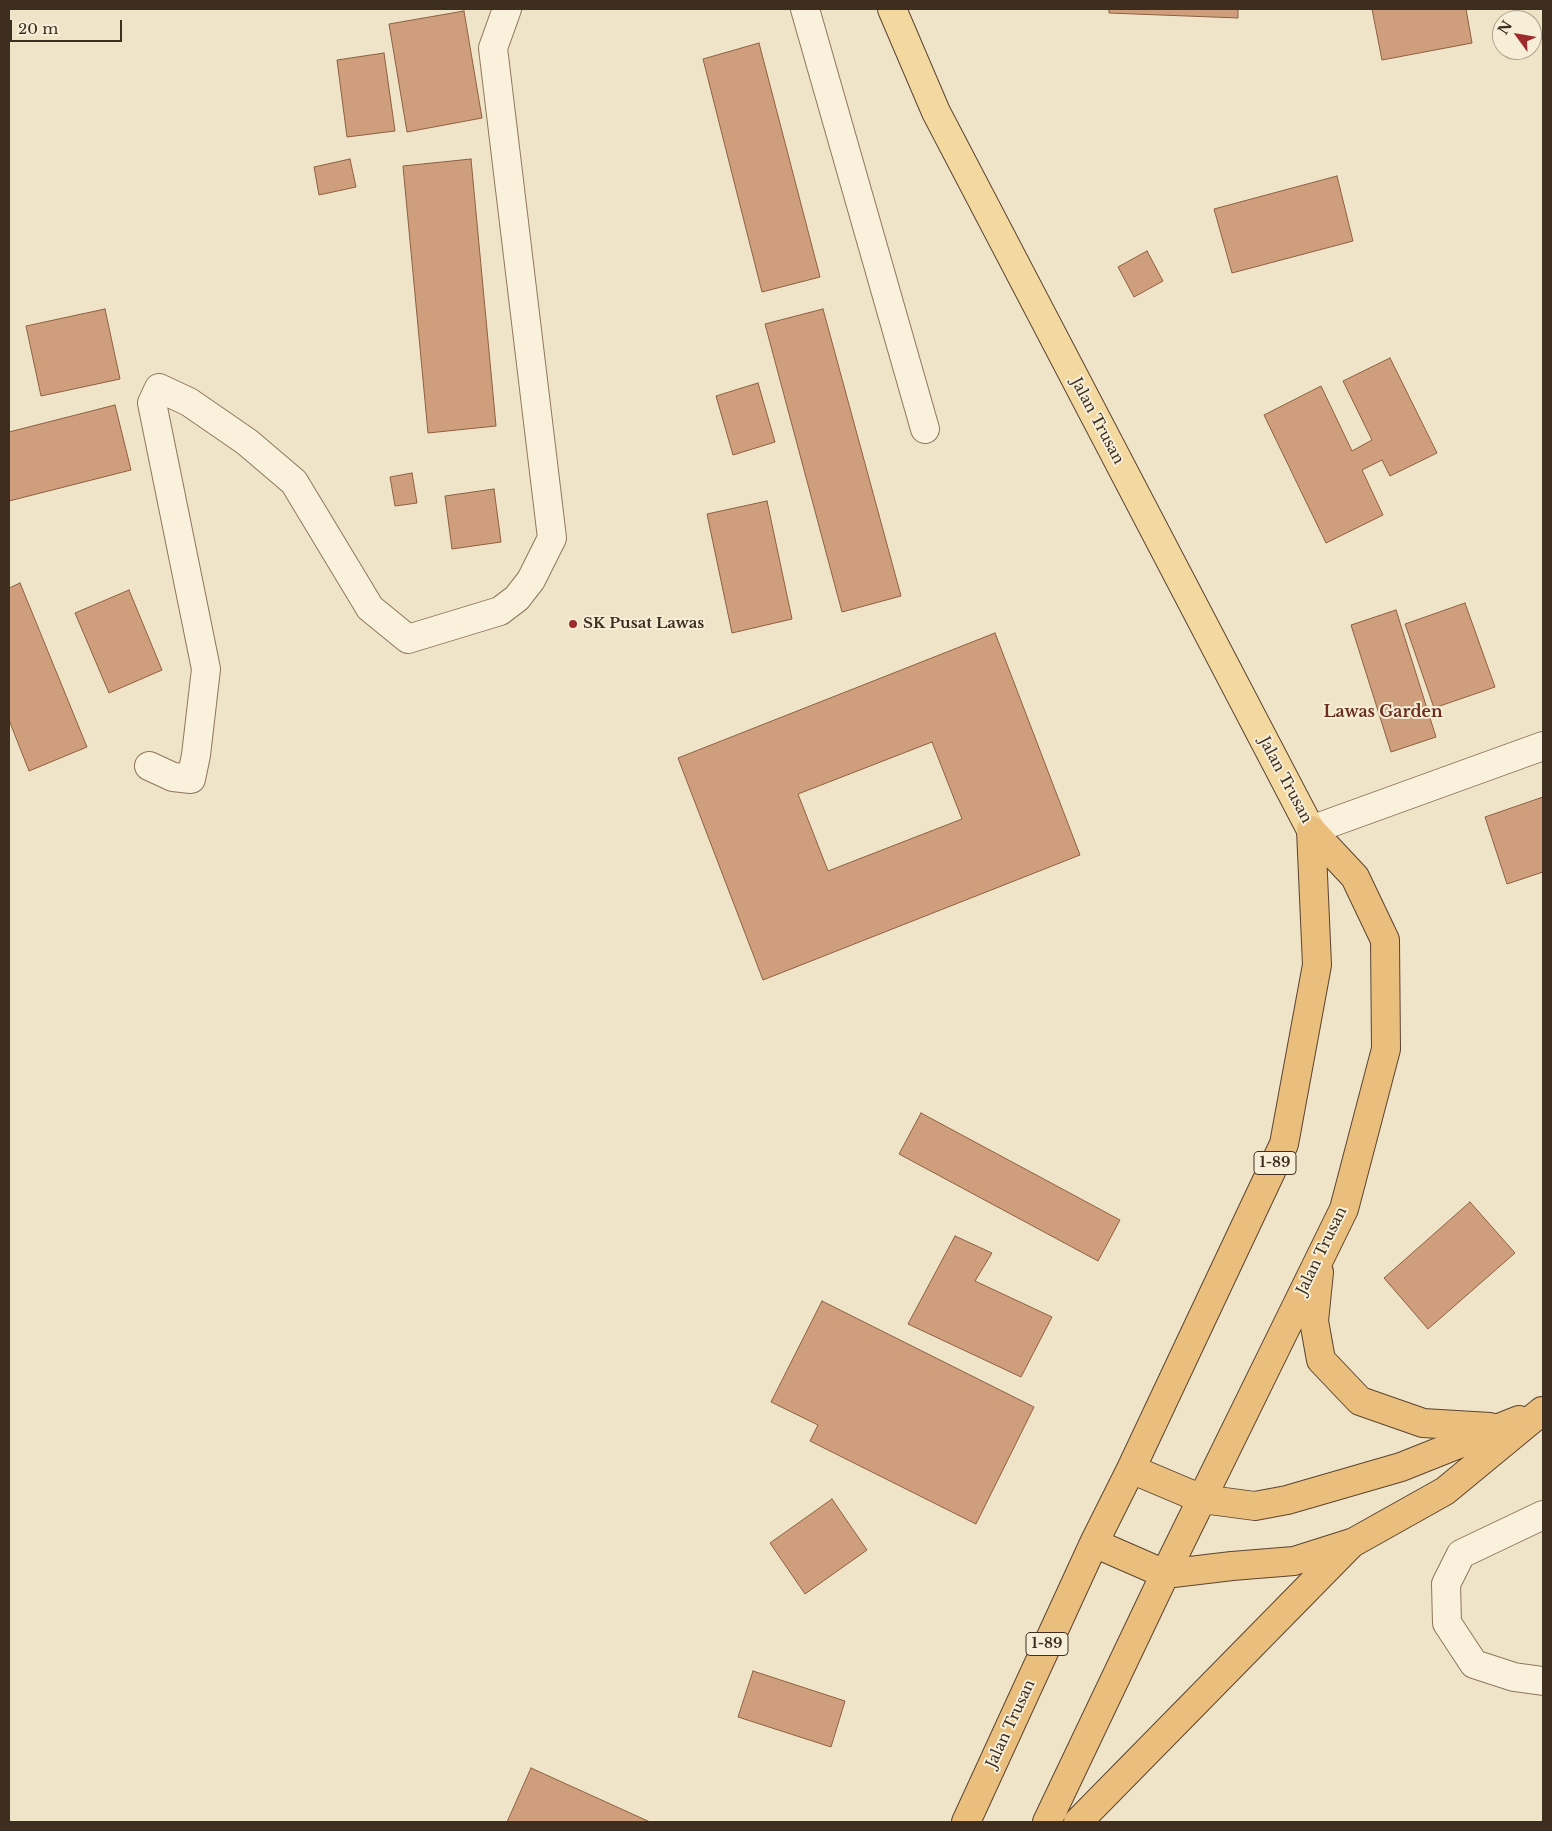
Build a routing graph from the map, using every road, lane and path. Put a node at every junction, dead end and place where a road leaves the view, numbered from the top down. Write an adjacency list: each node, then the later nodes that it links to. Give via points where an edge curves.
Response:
1 (507, 9): 6 (street, via 493,48 552,538 531,580 517,598 500,611 408,639 370,608 294,482 248,442 190,402 159,388 152,403 206,669 191,779 173,777)
2 (805, 9): 4 (street)
3 (892, 9): 7 (main road, Jalan Trusan, via 936,112)
4 (925, 430)
5 (1543, 746): 7 (street)
6 (148, 766)
7 (1311, 830): 8 (highway, Jalan Trusan, via 1354,877 1385,940 1386,1049 1344,1209); 11 (highway, Jalan Trusan / 1-89, via 1317,964 1284,1144)
8 (1321, 1253): 10 (highway, via 1314,1322 1321,1360 1360,1401 1424,1423); 12 (highway, Jalan Trusan)
9 (1543, 1411): 10 (highway); 14 (highway, via 1445,1491)
10 (1498, 1428): 12 (highway, via 1401,1468 1287,1500 1254,1506)
11 (1131, 1469): 12 (highway); 15 (highway, Jalan Trusan / 1-89)
12 (1202, 1499): 16 (highway, Jalan Trusan)
13 (1543, 1515): 17 (street, via 1461,1554 1446,1584 1447,1623 1474,1664 1514,1678)
14 (1354, 1542): 16 (highway, via 1294,1562); 20 (highway)
15 (1094, 1543): 16 (highway); 18 (highway, Jalan Trusan / 1-89)
16 (1165, 1574): 19 (highway, Jalan Trusan)
17 (1543, 1681)
18 (966, 1822)
19 (1048, 1822)
20 (1078, 1822)

